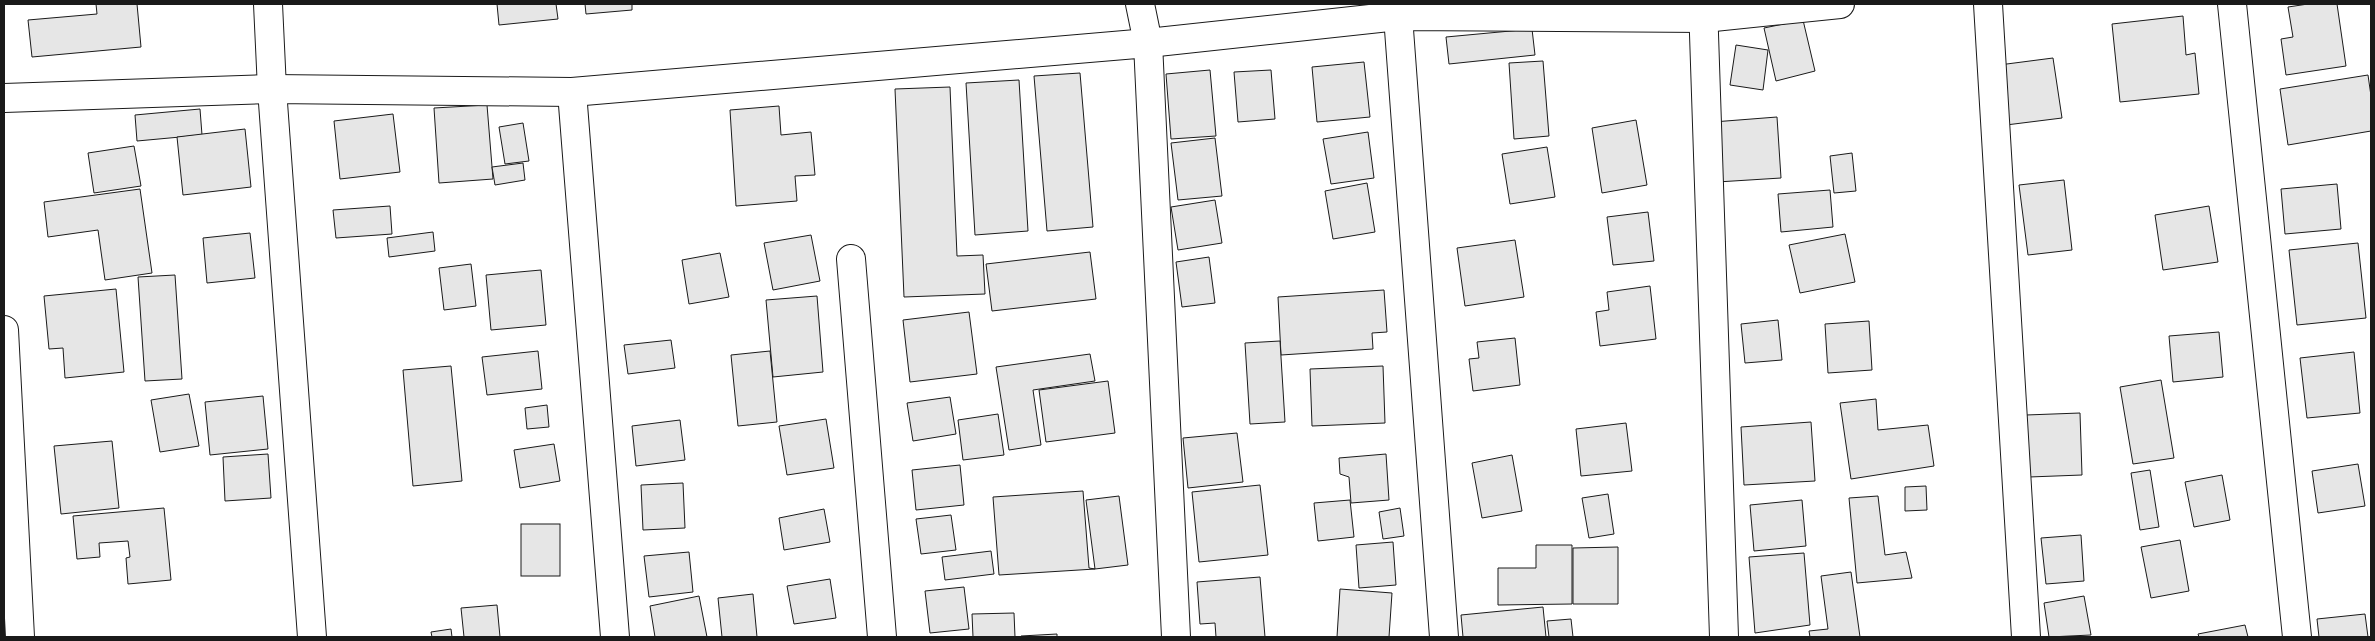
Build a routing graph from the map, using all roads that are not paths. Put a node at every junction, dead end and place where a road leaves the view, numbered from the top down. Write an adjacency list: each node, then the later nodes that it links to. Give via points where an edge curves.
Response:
1 (268, 4): 9 (street)
2 (1140, 4): 8 (street)
3 (1840, 4): 7 (street)
4 (1988, 4): 21 (street)
5 (2232, 4): 22 (street)
6 (1398, 10): 7 (street); 8 (street); 19 (street)
7 (1703, 11): 20 (street)
8 (1148, 43): 10 (street); 18 (street)
9 (272, 89): 10 (street); 11 (street); 15 (street)
10 (572, 92): 16 (street)
11 (4, 98)
12 (851, 260): 17 (street)
13 (4, 330): 14 (street)
14 (20, 637)
15 (312, 637)
16 (615, 637)
17 (882, 637)
18 (1176, 637)
19 (1444, 637)
20 (1724, 637)
21 (2026, 637)
22 (2297, 637)

